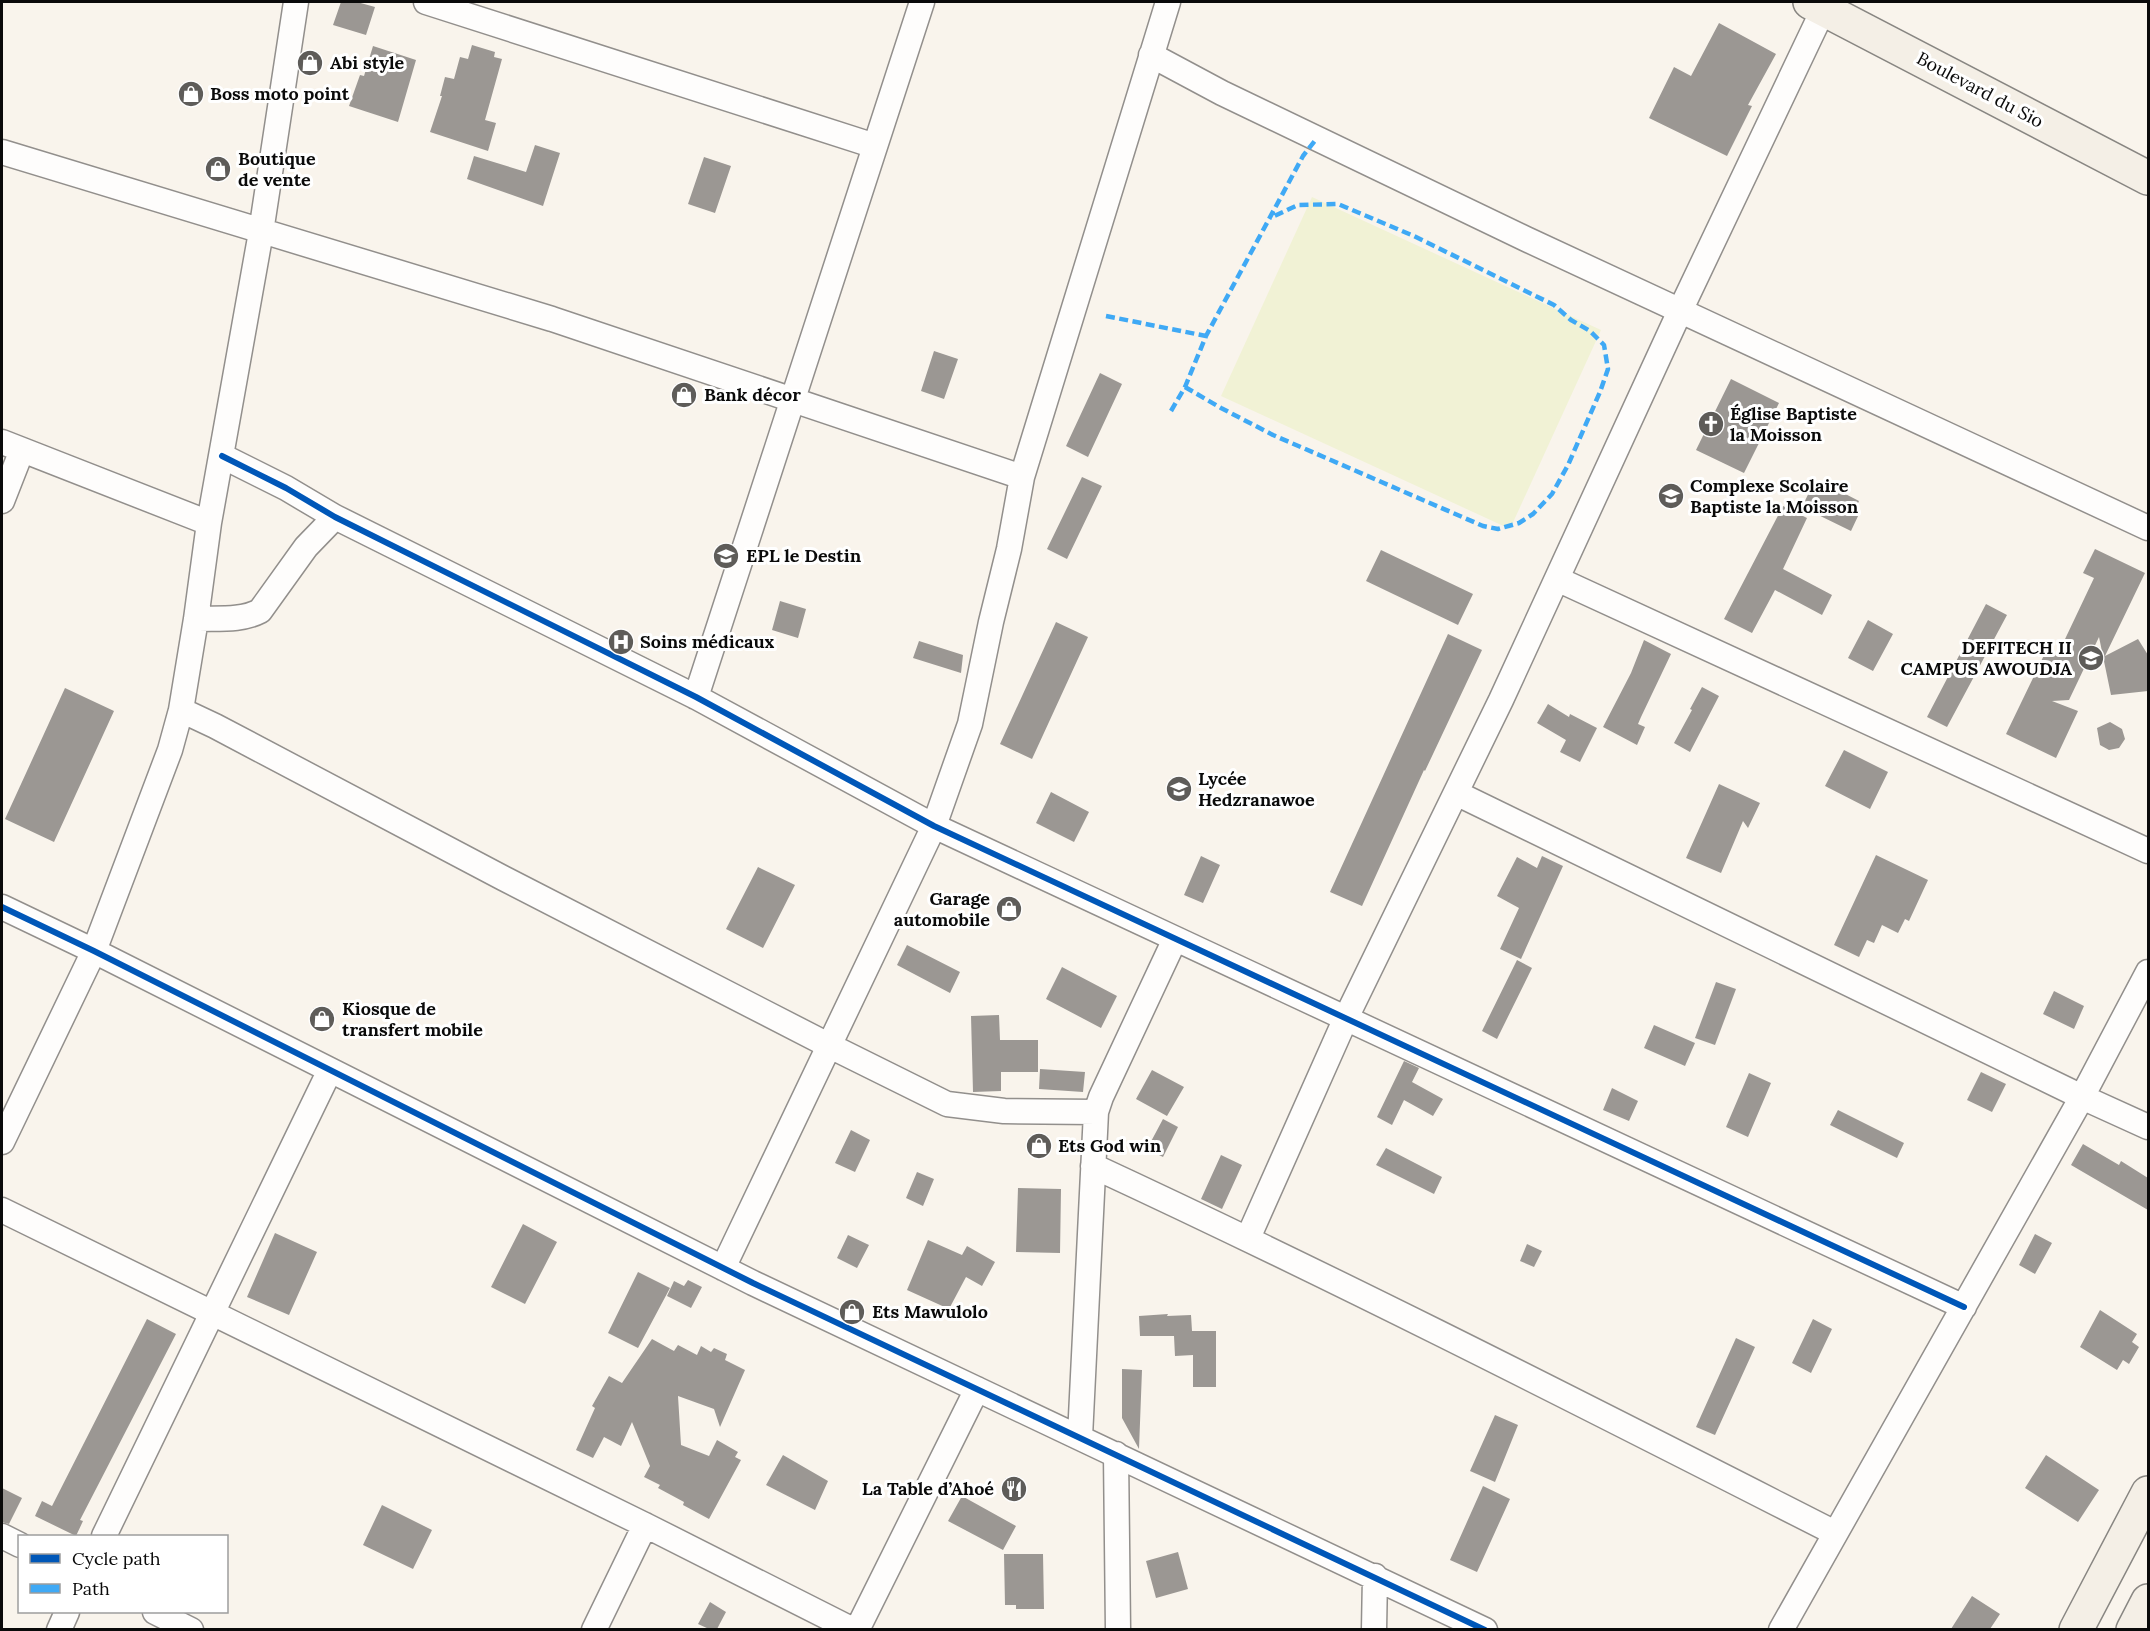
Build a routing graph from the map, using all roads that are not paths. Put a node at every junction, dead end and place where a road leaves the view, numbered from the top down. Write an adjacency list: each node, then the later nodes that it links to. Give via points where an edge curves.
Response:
1 (296, 2): 10 (street)
2 (426, 2): 7 (street)
3 (922, 2): 7 (street)
4 (1168, 2): 6 (street)
5 (1817, 5): 9 (street, Boulevard du Sio); 11 (street)
6 (1151, 55): 11 (street, via 1222,93); 15 (street)
7 (875, 146): 12 (street)
8 (2, 152): 10 (street)
9 (2148, 178)
10 (261, 232): 12 (street, via 552,319); 14 (street)
11 (1680, 312): 19 (street); 20 (street)
12 (793, 399): 15 (street); 22 (street)
13 (12, 446): 16 (street); 18 (street)
14 (222, 456): 17 (street); 18 (street)
15 (1023, 477): 25 (street, via 970,724)
16 (2, 501)
17 (335, 517): 21 (street, via 306,547 260,611 238,618); 22 (street)
18 (209, 523): 21 (street)
19 (2148, 528)
20 (1557, 579): 24 (street); 26 (street)
21 (196, 619): 23 (street)
22 (696, 697): 25 (street)
23 (181, 710): 29 (street, via 170,750); 32 (street)
24 (1456, 793): 31 (street); 34 (street)
25 (934, 826): 28 (street); 32 (street)
26 (2148, 851)
27 (2, 907): 29 (street)
28 (1175, 939): 31 (street); 35 (street)
29 (94, 951): 33 (street); 37 (street)
30 (2148, 972): 34 (street)
31 (1345, 1020): 40 (street); 42 (street)
32 (830, 1046): 35 (street, via 946,1104 1004,1111); 41 (street)
33 (330, 1070): 41 (street); 43 (street)
34 (2082, 1097): 36 (street); 42 (street)
35 (1096, 1112): 38 (street)
36 (2148, 1127)
37 (2, 1142)
38 (1093, 1166): 40 (street); 45 (street)
39 (2, 1210): 43 (street)
40 (1248, 1238): 49 (street)
41 (723, 1268): 44 (street)
42 (1964, 1307): 49 (street)
43 (212, 1313): 48 (street); 50 (street)
44 (977, 1389): 45 (street); 60 (street)
45 (1080, 1437): 46 (street)
46 (1116, 1454): 53 (street); 61 (street)
47 (2148, 1493): 65 (street)
48 (645, 1525): 59 (street); 60 (street)
49 (1834, 1533): 64 (street)
50 (104, 1535)
51 (2, 1536): 52 (street)
52 (18, 1544)
53 (1375, 1576): 62 (street); 63 (street)
54 (2148, 1601): 66 (street)
55 (66, 1613): 57 (street)
56 (159, 1613): 58 (street)
57 (59, 1629)
58 (191, 1629)
59 (594, 1629)
60 (855, 1629)
61 (1118, 1629)
62 (1374, 1629)
63 (1485, 1629)
64 (1781, 1629)
65 (2076, 1629)
66 (2133, 1629)

